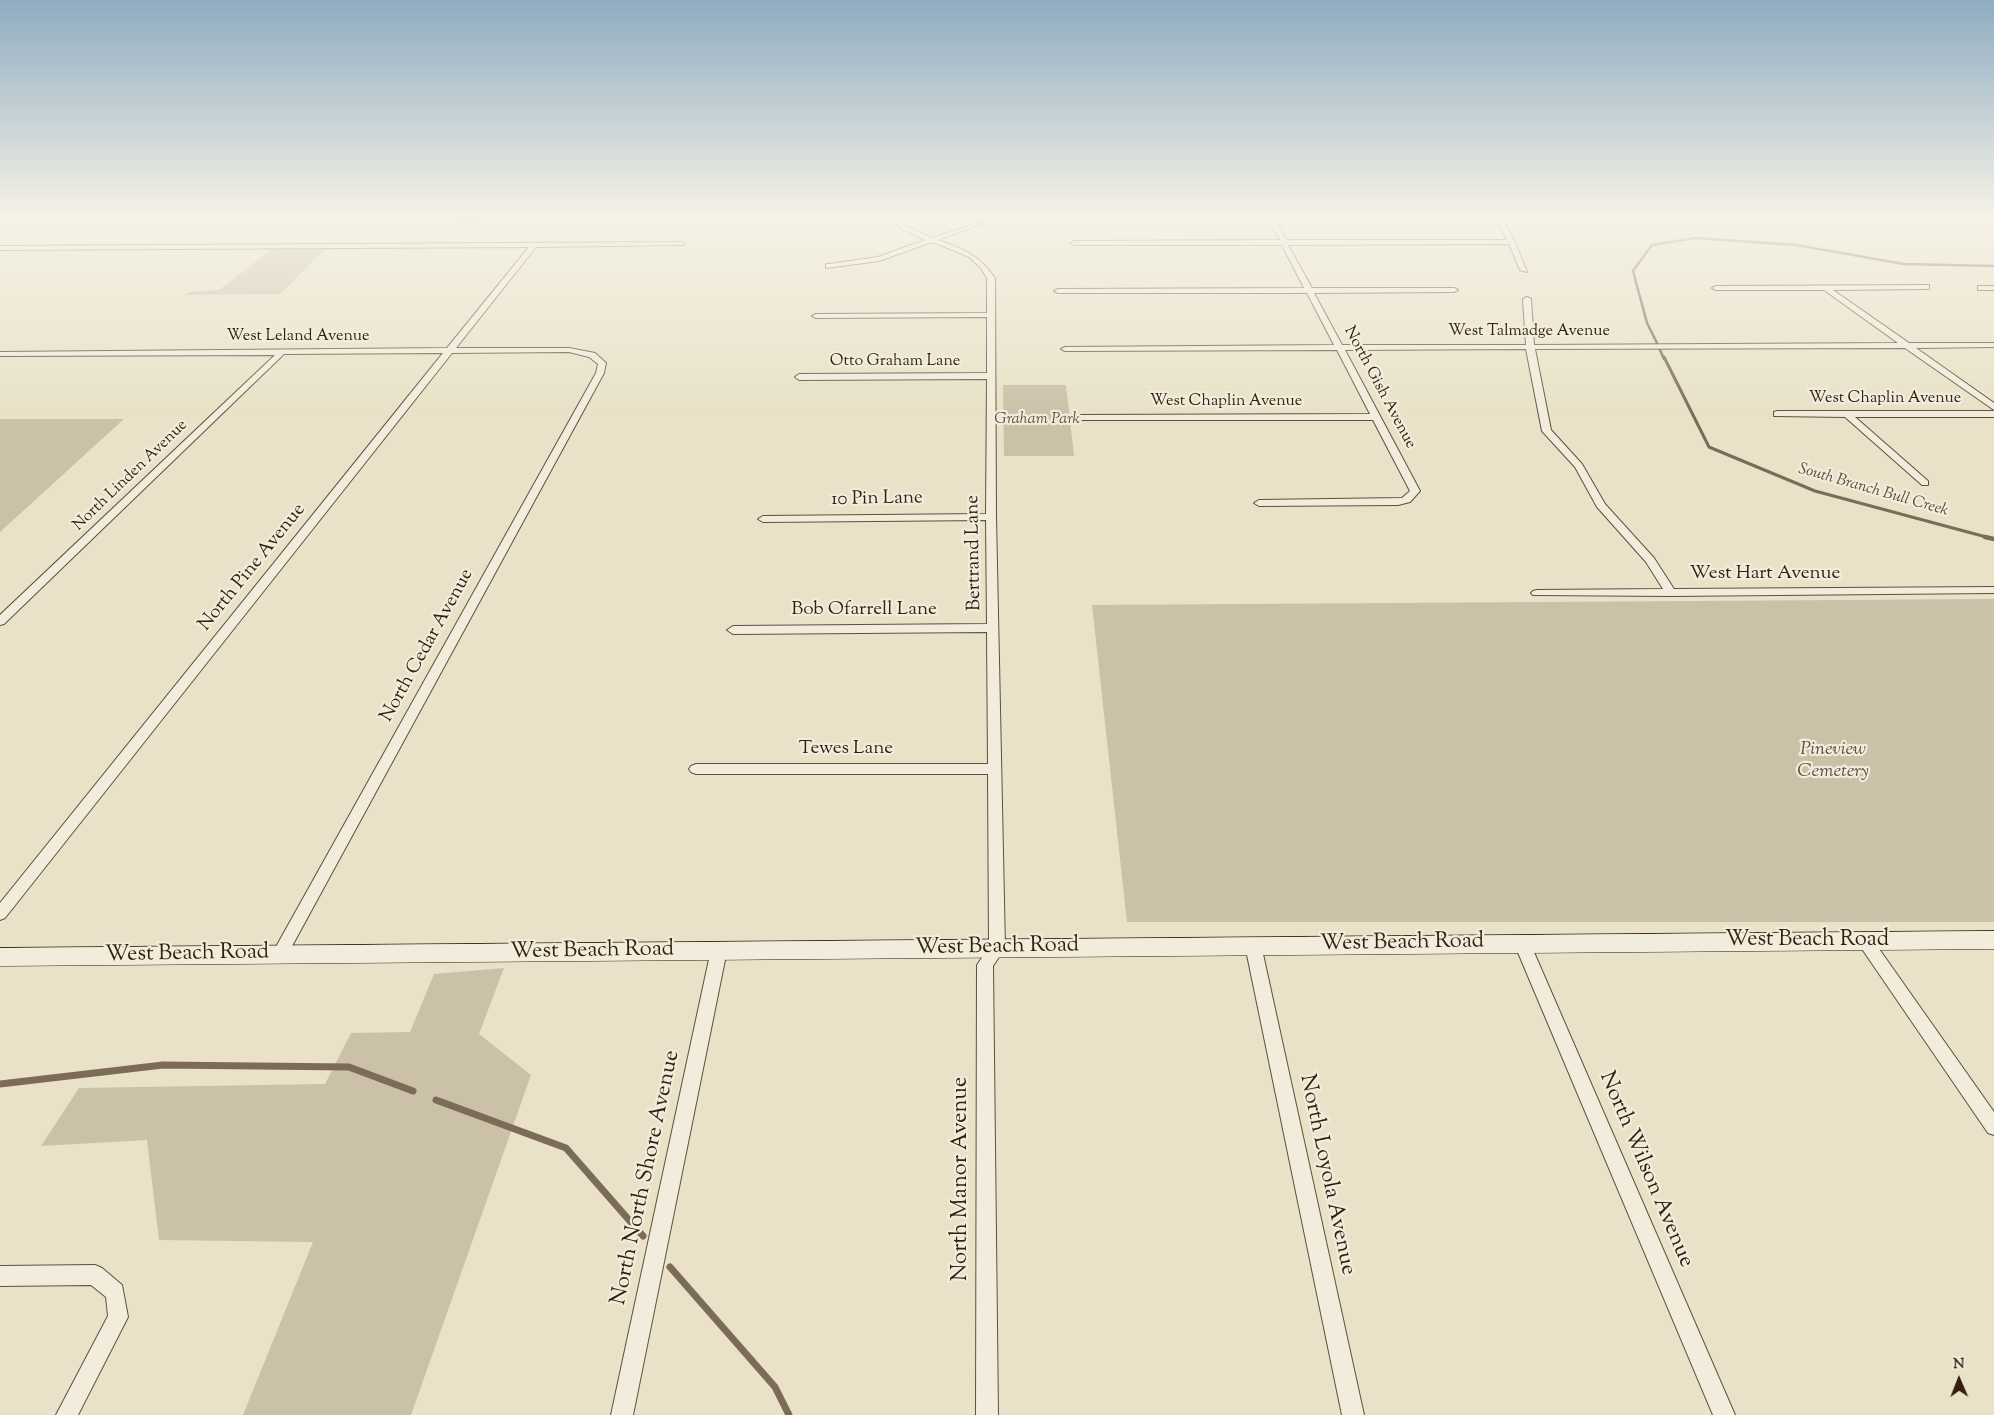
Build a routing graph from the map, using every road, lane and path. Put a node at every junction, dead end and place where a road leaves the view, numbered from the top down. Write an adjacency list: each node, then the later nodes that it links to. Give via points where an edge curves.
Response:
1 (505, 282): 20 (street, North Pine Avenue)
2 (991, 282): 13 (street, Bertrand Lane)
3 (1305, 282): 9 (street, North Gish Avenue)
4 (1716, 288): 5 (street)
5 (1826, 288): 6 (street); 15 (street)
6 (1926, 288)
7 (1982, 288): 8 (street)
8 (1994, 288)
9 (1309, 290): 10 (street); 11 (street); 18 (street, North Gish Avenue)
10 (1454, 290)
11 (1058, 291)
12 (1527, 300): 17 (street)
13 (991, 315): 14 (street); 24 (street, Bertrand Lane)
14 (816, 316)
15 (1909, 345): 16 (street, West Talmadge Avenue); 17 (street, West Talmadge Avenue); 26 (street)
16 (1994, 345)
17 (1530, 347): 18 (street, West Talmadge Avenue); 38 (street, via 1547,431 1578,466 1601,505 1650,560)
18 (1340, 348): 19 (street, West Talmadge Avenue); 30 (street, North Gish Avenue)
19 (1065, 349)
20 (450, 351): 21 (street, West Leland Avenue); 23 (street, West Leland Avenue, via 570,350); 44 (street, North Pine Avenue)
21 (282, 352): 22 (street, West Leland Avenue); 39 (street, North Linden Avenue)
22 (0, 354)
23 (595, 357): 51 (street, North Cedar Avenue, via 602,363 600,373)
24 (992, 376): 25 (street, Otto Graham Lane); 34 (street, Bertrand Lane)
25 (799, 377)
26 (1994, 407)
27 (1777, 414): 28 (street, West Chaplin Avenue)
28 (1846, 414): 29 (street, West Chaplin Avenue); 32 (street)
29 (1994, 414)
30 (1377, 417): 31 (street, West Chaplin Avenue); 33 (street, North Gish Avenue, via 1412,483 1415,492 1412,496 1398,502)
31 (1076, 418)
32 (1924, 483)
33 (1259, 503)
34 (991, 517): 35 (street, 10 Pin Lane); 40 (street, Bertrand Lane)
35 (763, 519)
36 (1994, 590): 38 (street, West Hart Avenue)
37 (1537, 593): 38 (street, West Hart Avenue)
38 (1671, 593)
39 (0, 621)
40 (994, 628): 41 (street, Bob Ofarrell Lane); 43 (street, Bertrand Lane)
41 (733, 630)
42 (696, 769): 43 (street, Tewes Lane)
43 (996, 769): 49 (street, Bertrand Lane)
44 (0, 914)
45 (1994, 940): 46 (street, West Beach Road)
46 (1865, 941): 47 (street, West Beach Road); 53 (street)
47 (1522, 943): 48 (street, West Beach Road); 59 (street, North Wilson Avenue)
48 (1253, 945): 49 (street, West Beach Road); 58 (street, North Loyola Avenue)
49 (998, 948): 50 (street, West Beach Road); 57 (street, North Manor Avenue, via 985,965)
50 (719, 950): 51 (street, West Beach Road); 56 (street, North North Shore Avenue)
51 (280, 954): 52 (street, West Beach Road)
52 (0, 957)
53 (1994, 1127)
54 (0, 1276): 55 (street, via 95,1275 115,1292 118,1317)
55 (67, 1415)
56 (622, 1415)
57 (987, 1415)
58 (1354, 1415)
59 (1724, 1415)

